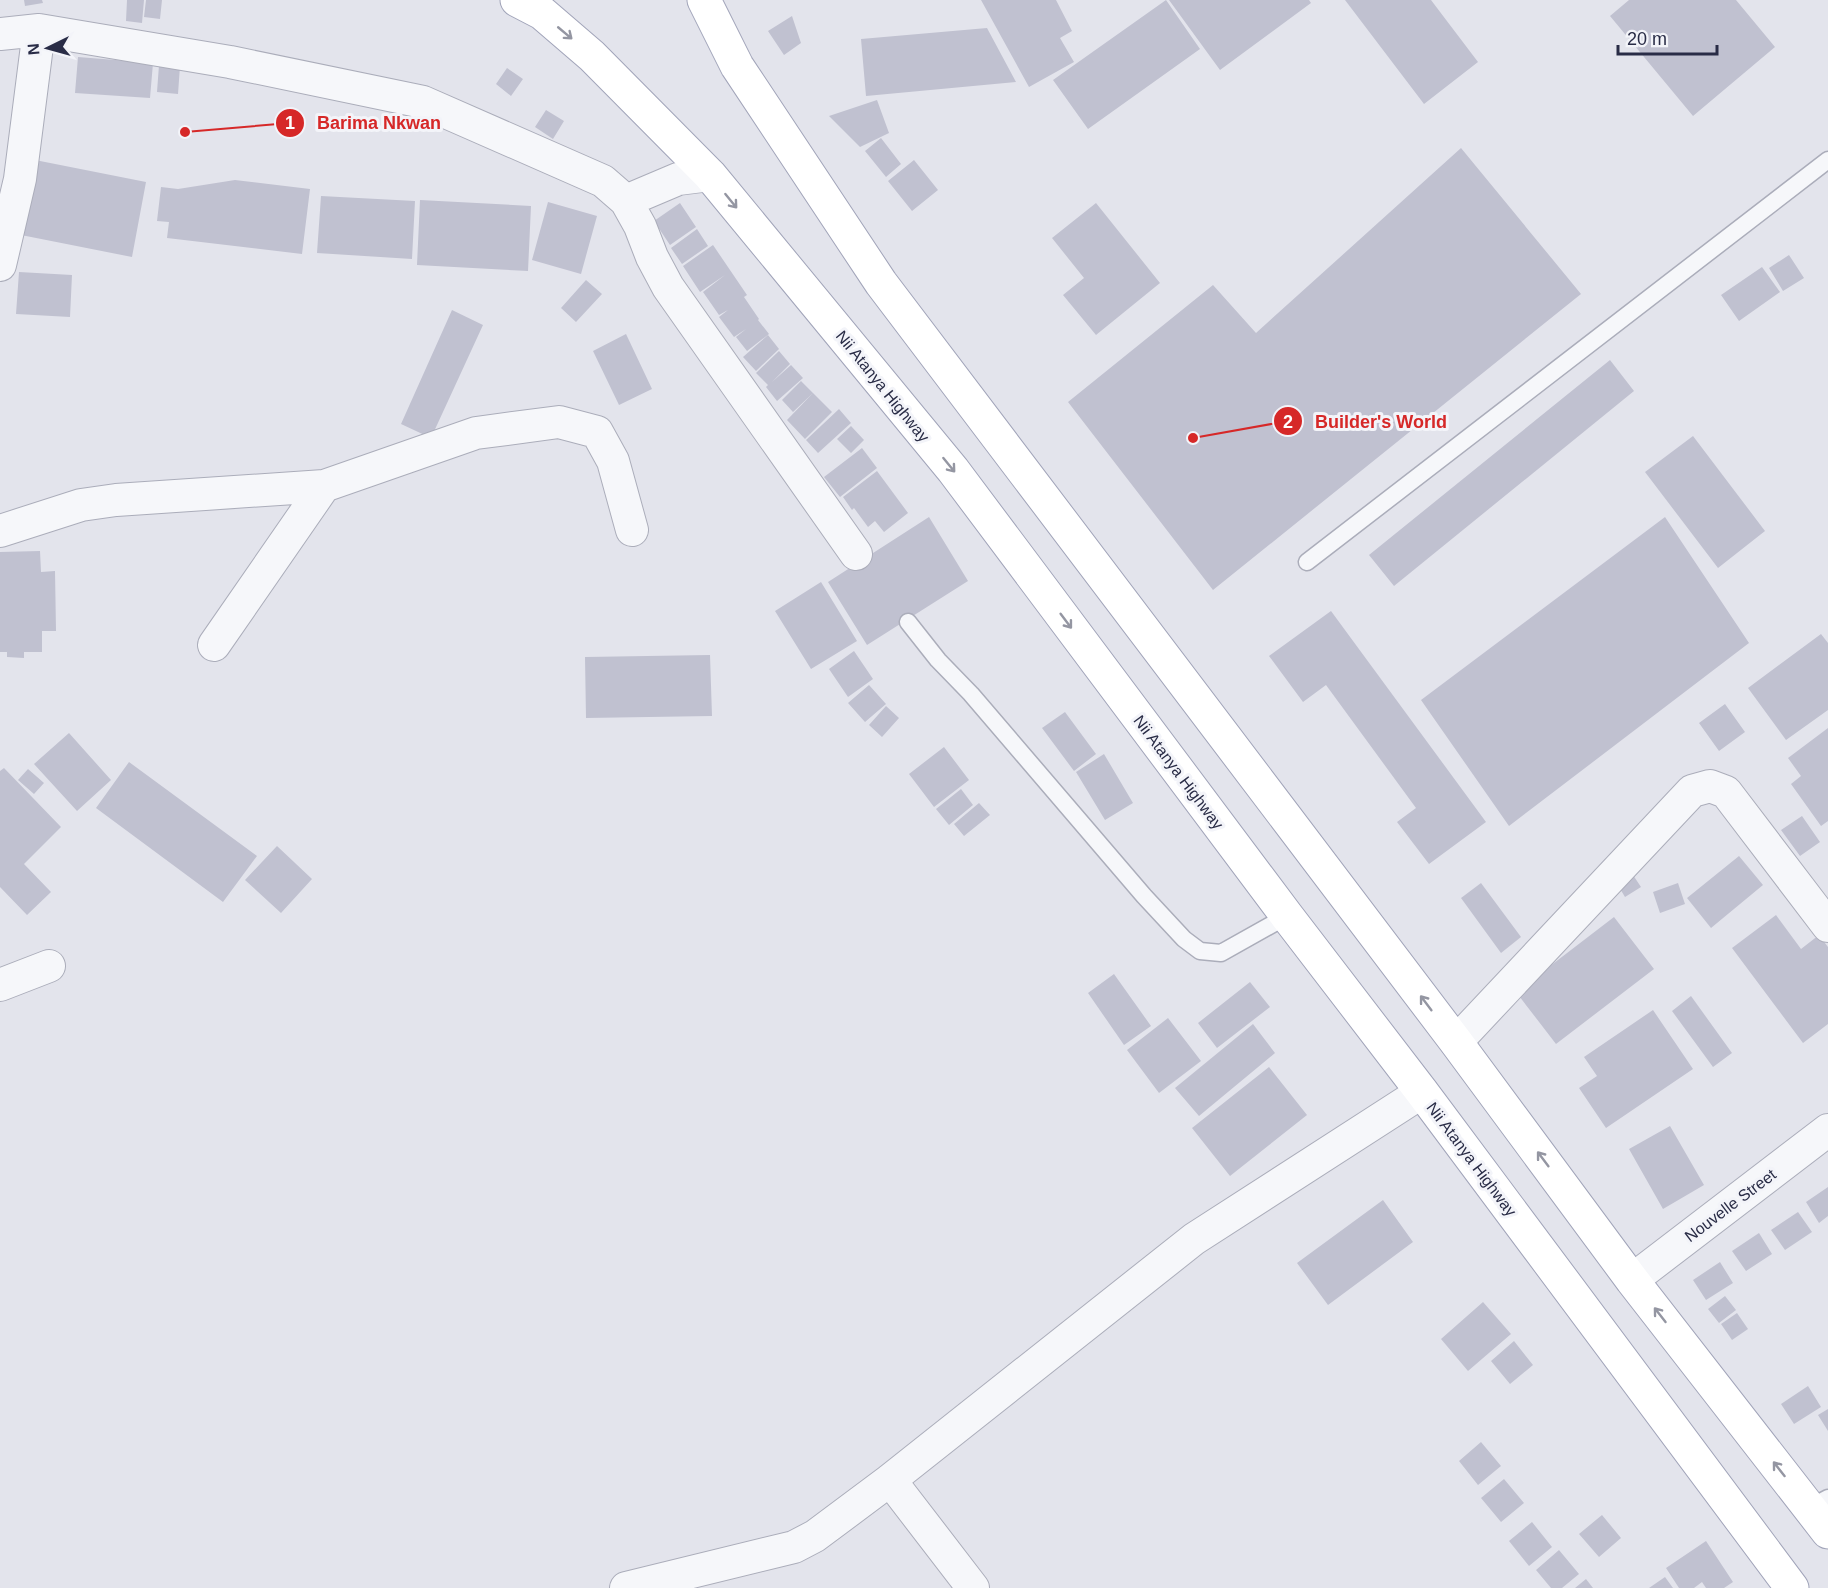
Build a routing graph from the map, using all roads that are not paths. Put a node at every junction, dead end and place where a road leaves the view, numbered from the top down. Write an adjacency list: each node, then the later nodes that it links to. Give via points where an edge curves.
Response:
1 (517, 0): 6 (main road, Nii Atanya Highway, one-way to 6, via 542,13 592,56)
2 (704, 0): 20 (main road, one-way to 2, via 881,283 736,66)
3 (39, 30): 4 (street); 7 (street, via 230,62 423,102 603,181); 8 (street, via 20,179)
4 (0, 34)
5 (1828, 160): 13 (lane)
6 (710, 175): 7 (street, via 678,179); 16 (main road, Nii Atanya Highway, one-way to 16, via 953,470)
7 (626, 201): 12 (street, via 668,288)
8 (0, 265)
9 (324, 486): 10 (street, via 476,434 559,422 597,432 613,461); 11 (street, via 116,500 81,505); 15 (street)
10 (632, 530)
11 (0, 531)
12 (856, 554)
13 (1307, 562)
14 (908, 622): 16 (lane, via 1184,939 1200,951 1221,953)
15 (214, 645)
16 (1287, 916): 21 (main road, Nii Atanya Highway)
17 (1828, 925): 20 (street, via 1726,792 1710,786 1692,791)
18 (50, 966): 19 (street)
19 (0, 985)
20 (1456, 1042): 23 (main road, one-way to 20)
21 (1422, 1092): 24 (street, via 1194,1239); 28 (main road, Nii Atanya Highway)
22 (1828, 1130): 23 (street, Nouvelle Street)
23 (1632, 1280): 25 (main road, one-way to 23)
24 (890, 1480): 26 (street, via 794,1547); 27 (street)
25 (1822, 1513)
26 (626, 1588)
27 (973, 1588)
28 (1792, 1588)

